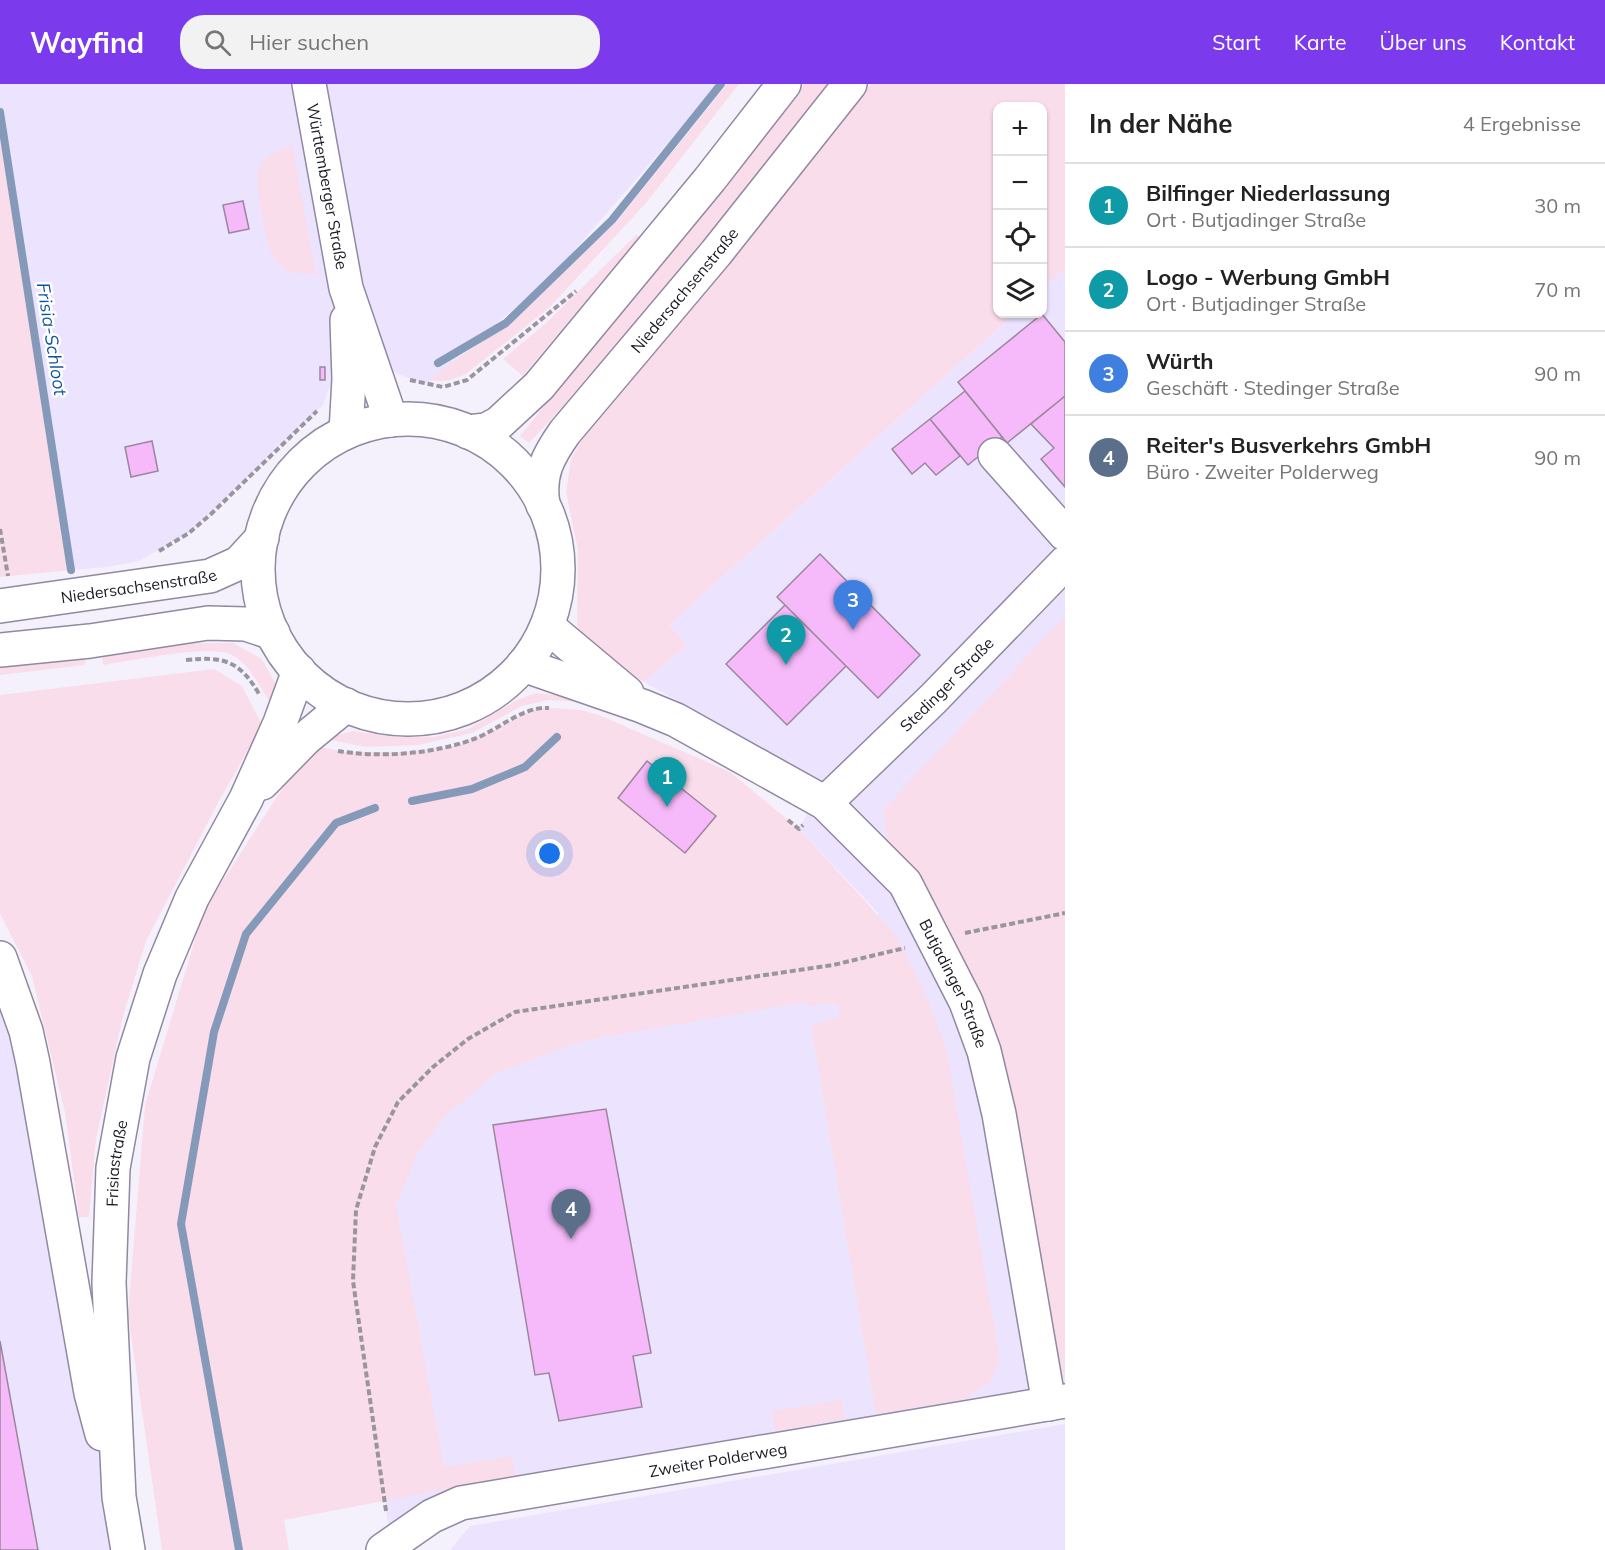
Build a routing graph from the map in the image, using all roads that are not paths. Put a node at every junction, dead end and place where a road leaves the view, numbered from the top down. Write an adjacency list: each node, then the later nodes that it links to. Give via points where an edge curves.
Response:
1 (309, 84): 4 (main road, Württemberger Straße)
2 (784, 84): 7 (main road, via 539,386 499,423 486,430)
3 (850, 84): 9 (main road, Niedersachsenstraße, via 716,253 565,432 545,462)
4 (346, 288): 5 (main road, Württemberger Straße); 6 (main road, Württemberger Straße)
5 (391, 420): 6 (main road, Niedersachsenstraße); 7 (main road, Niedersachsenstraße, via 438,422)
6 (346, 432): 11 (main road, Niedersachsenstraße, via 295,470 273,504)
7 (468, 432): 9 (main road, Niedersachsenstraße, via 497,448 519,468)
8 (995, 455): 10 (main road)
9 (543, 504): 14 (main road, Niedersachsenstraße, via 556,545 558,573)
10 (1065, 534)
11 (262, 538): 13 (main road, Niedersachsenstraße, via 238,563 210,576); 15 (main road, Niedersachsenstraße, via 259,581)
12 (1065, 563): 22 (main road, Stedinger Straße)
13 (7, 606)
14 (547, 626): 17 (main road, Niedersachsenstraße); 20 (main road, Butjadinger Straße)
15 (273, 633): 16 (main road, via 246,624 208,623); 18 (main road, Niedersachsenstraße)
16 (0, 650)
17 (523, 665): 19 (main road, Niedersachsenstraße, via 485,698 440,715 394,718); 20 (main road, Butjadinger Straße)
18 (299, 671): 19 (main road, Niedersachsenstraße, via 321,691); 21 (main road, Frisiastraße)
19 (346, 705): 21 (main road, Frisiastraße, via 306,738)
20 (642, 706): 22 (main road, Butjadinger Straße)
21 (246, 799): 25 (main road, Frisiastraße, via 192,898 160,974 134,1058 115,1157 109,1283)
22 (825, 803): 24 (main road, Butjadinger Straße, via 905,883 966,1002 992,1083)
23 (0, 958): 25 (main road, via 28,1042 91,1393)
24 (1057, 1403): 26 (main road, Zweiter Polderweg, via 461,1503 445,1508)
25 (119, 1497): 27 (main road, Frisiastraße)
26 (387, 1547)
27 (129, 1550)

